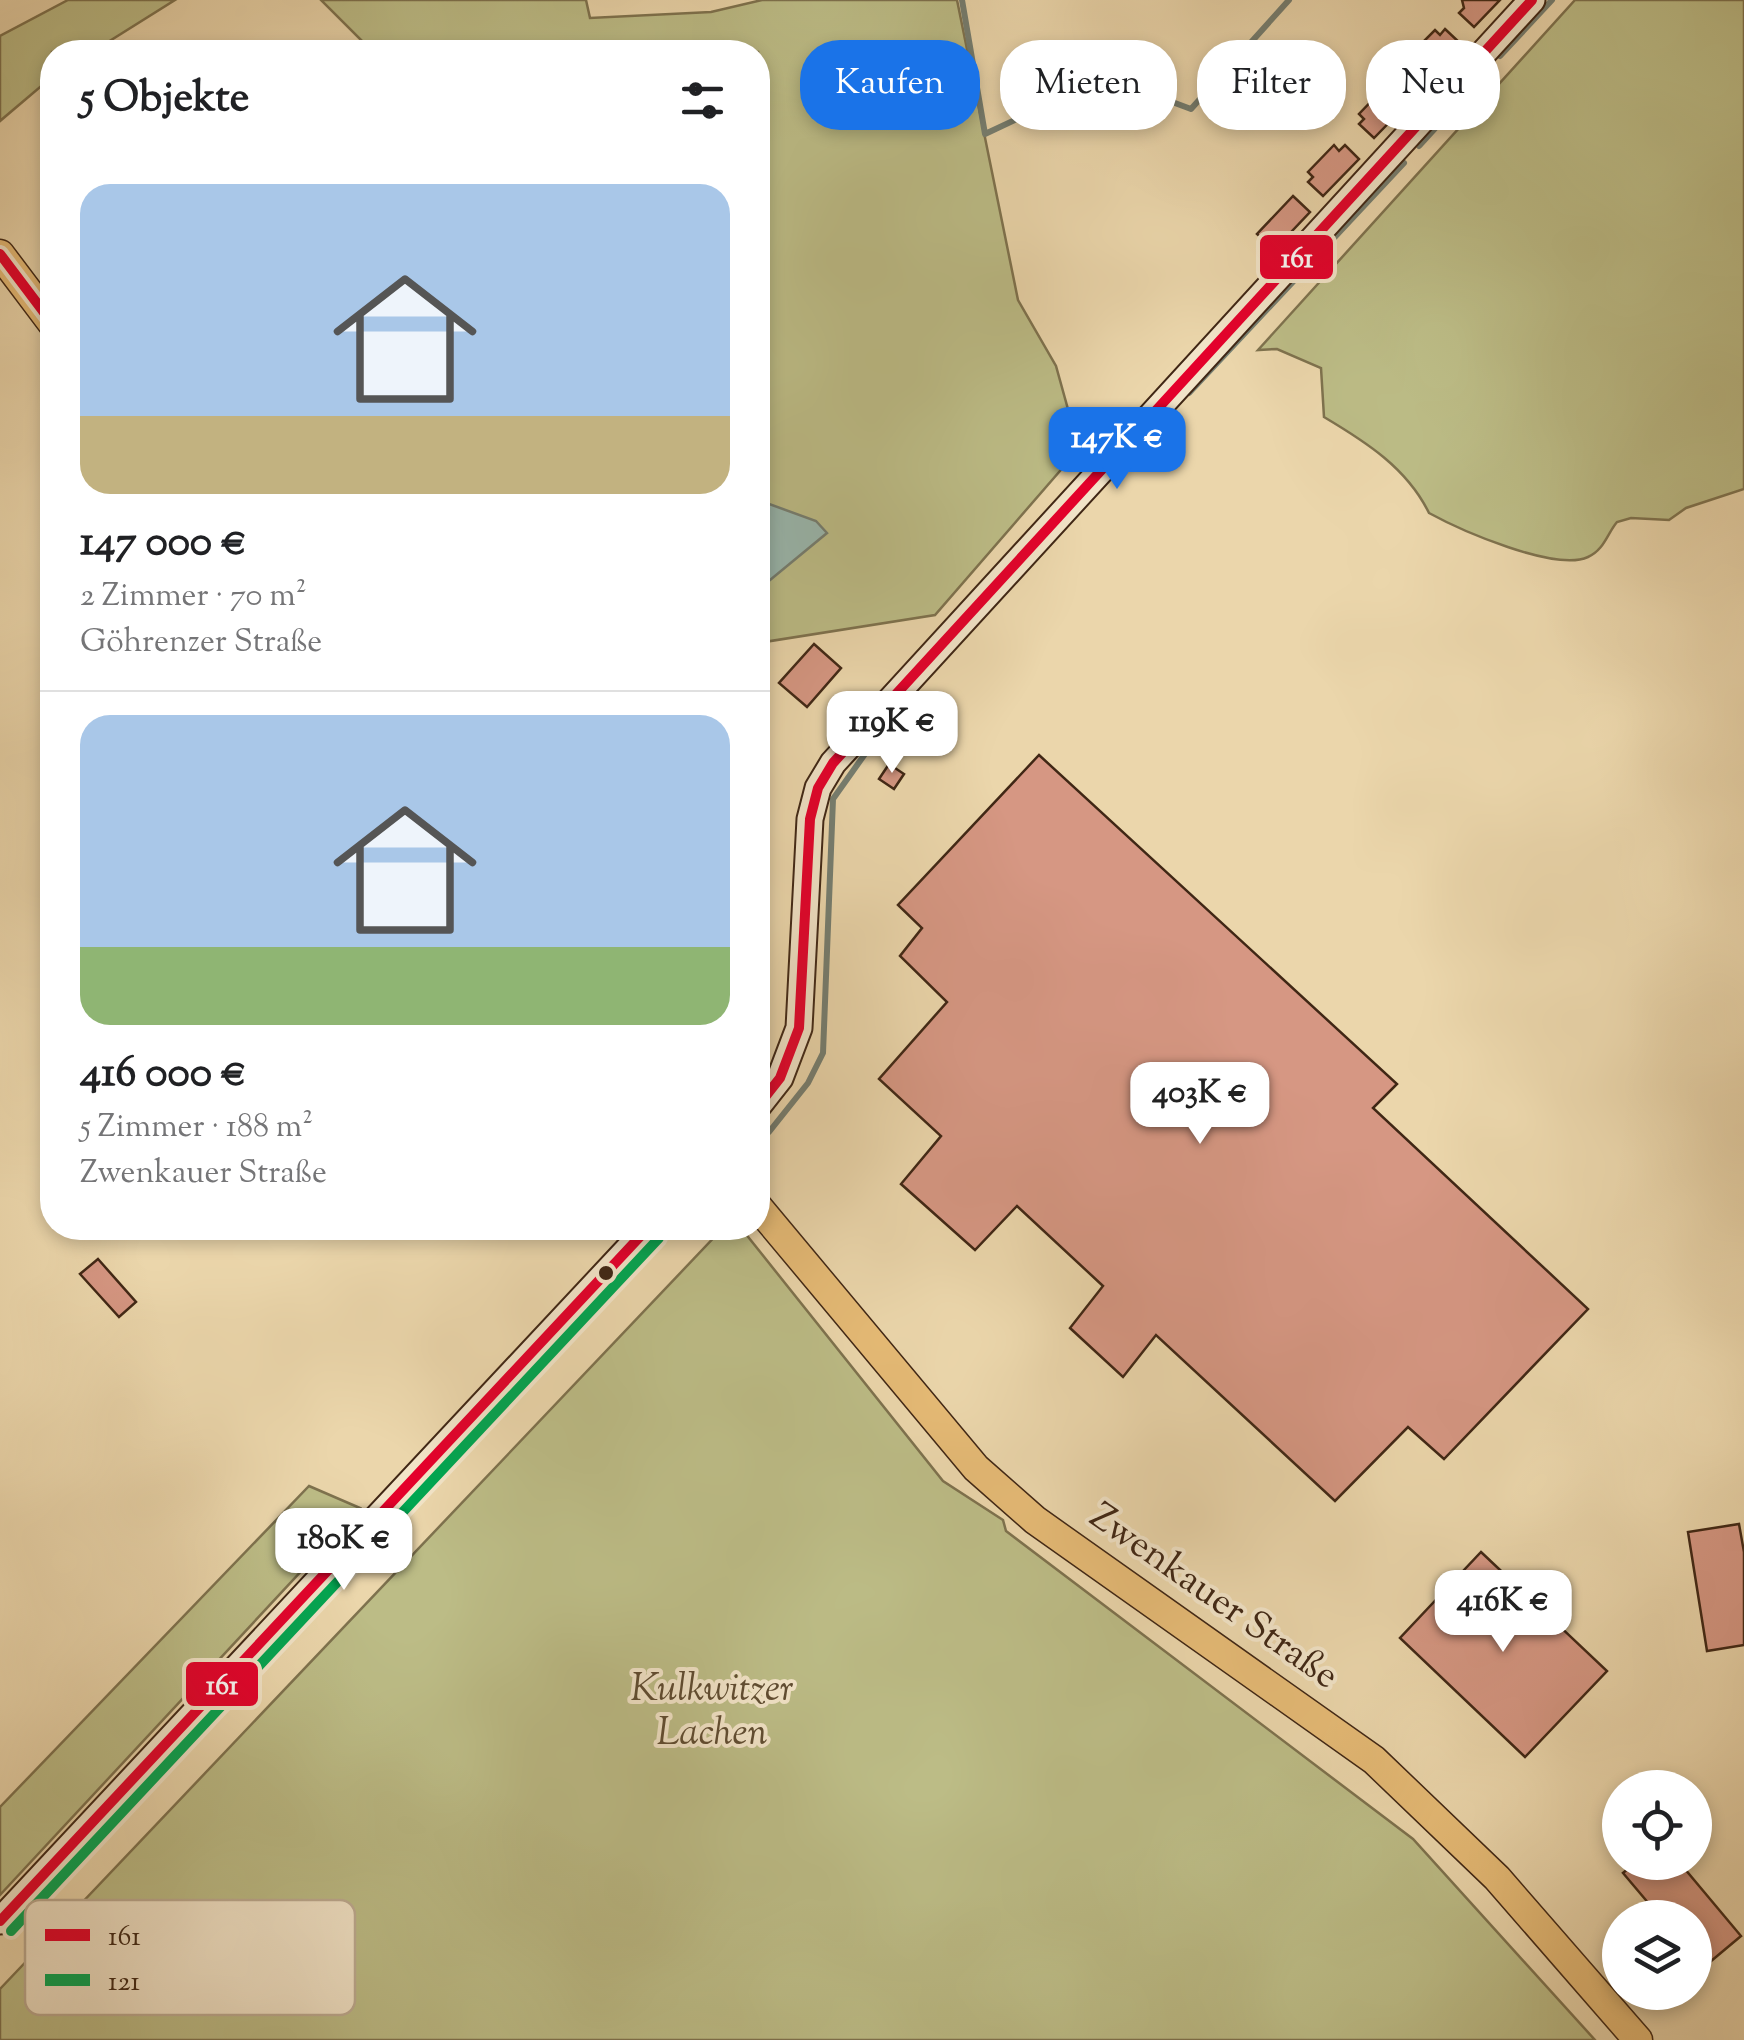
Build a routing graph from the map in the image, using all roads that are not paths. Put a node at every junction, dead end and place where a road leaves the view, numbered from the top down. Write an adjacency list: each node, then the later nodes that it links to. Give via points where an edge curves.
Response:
1 (1532, 0): 4 (street, via 833,762 810,820 799,1028)
2 (0, 254): 3 (main road)
3 (40, 307)
4 (770, 1091)
5 (770, 1221): 8 (main road, Zwenkauer Straße, via 976,1468 1034,1520 1374,1760 1497,1878)
6 (637, 1240): 7 (street)
7 (0, 1921)
8 (1638, 2040)

